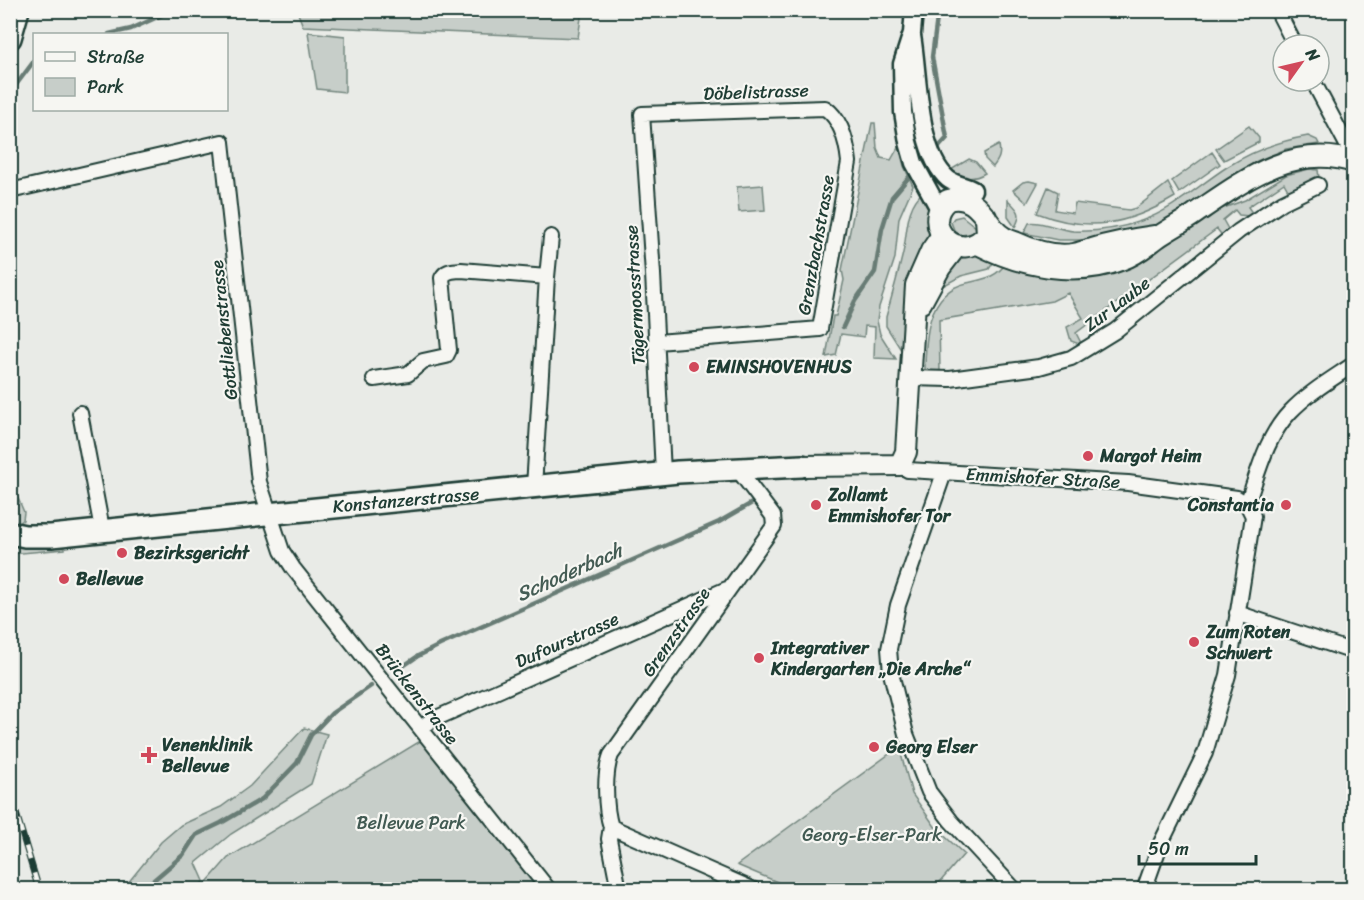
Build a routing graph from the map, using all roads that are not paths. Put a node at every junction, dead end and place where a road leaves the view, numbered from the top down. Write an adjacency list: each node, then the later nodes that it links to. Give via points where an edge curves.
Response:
1 (18, 10): 6 (main road)
2 (914, 10): 4 (street)
3 (1278, 10): 5 (street)
4 (912, 33): 13 (street, via 929,146 948,178); 14 (street, via 902,64 903,112 914,163)
5 (1289, 33)
6 (10, 38)
7 (1319, 93): 10 (street)
8 (642, 114): 9 (street, Döbelistrasse, via 825,108 837,120); 21 (street, Tägermoosstrasse)
9 (848, 148): 21 (street, Grenzbachstrasse, via 849,162 819,329)
10 (1353, 160): 16 (main road, via 1318,156 1281,162)
11 (1318, 185): 23 (street, Zur Laube, via 1239,231 1115,331 1071,358 1039,367 950,380)
12 (10, 191): 33 (street, Gottliebenstrasse, via 222,142 259,482)
13 (969, 195): 14 (main road, via 948,200); 15 (main road, via 976,206)
14 (939, 209): 18 (main road, via 938,225)
15 (990, 212): 16 (main road, via 1000,234 1031,249 1050,253 1073,254); 19 (main road, via 987,234)
16 (1161, 235): 19 (main road, via 1123,260 1063,268 1024,261)
17 (551, 237): 20 (street)
18 (950, 240): 19 (main road); 23 (main road, via 931,251 918,278)
19 (978, 244)
20 (547, 277): 24 (street, via 461,270 444,274 449,350 446,356 423,361 408,374); 31 (street)
21 (657, 342): 29 (street, Tägermoosstrasse)
22 (1353, 364): 32 (street, via 1290,412 1268,446)
23 (909, 378): 27 (main road, via 906,452)
24 (374, 379)
25 (80, 413): 34 (street)
26 (802, 465): 27 (main road, Emmishofer Straße); 28 (main road, Konstanzerstrasse)
27 (900, 465): 30 (street, Emmishofer Straße, via 908,470)
28 (740, 469): 29 (main road, Konstanzerstrasse); 36 (street, Grenzstrasse, via 775,521 765,541)
29 (663, 473): 31 (main road, Konstanzerstrasse)
30 (944, 473): 32 (street, Emmishofer Straße, via 1128,483 1236,498); 44 (street, via 898,605 889,649 891,674 906,734 929,792)
31 (534, 487): 33 (main road, Konstanzerstrasse)
32 (1247, 504): 37 (street, via 1253,516)
33 (269, 514): 34 (main road, Konstanzerstrasse); 39 (street, Brückenstrasse, via 282,551 293,568)
34 (102, 529): 35 (main road, Konstanzerstrasse, via 36,537)
35 (10, 533)
36 (729, 588): 39 (street, Dufourstrasse); 40 (street, Grenzstrasse, via 611,755 607,771 607,816)
37 (1237, 613): 38 (street); 45 (street, via 1228,675 1205,753 1160,845)
38 (1353, 652)
39 (421, 728): 41 (street, Brückenstrasse)
40 (611, 828): 42 (street, Grenzstrasse, via 609,839); 43 (street)
41 (549, 890)
42 (619, 890)
43 (754, 890)
44 (1015, 890)
45 (1144, 890)

